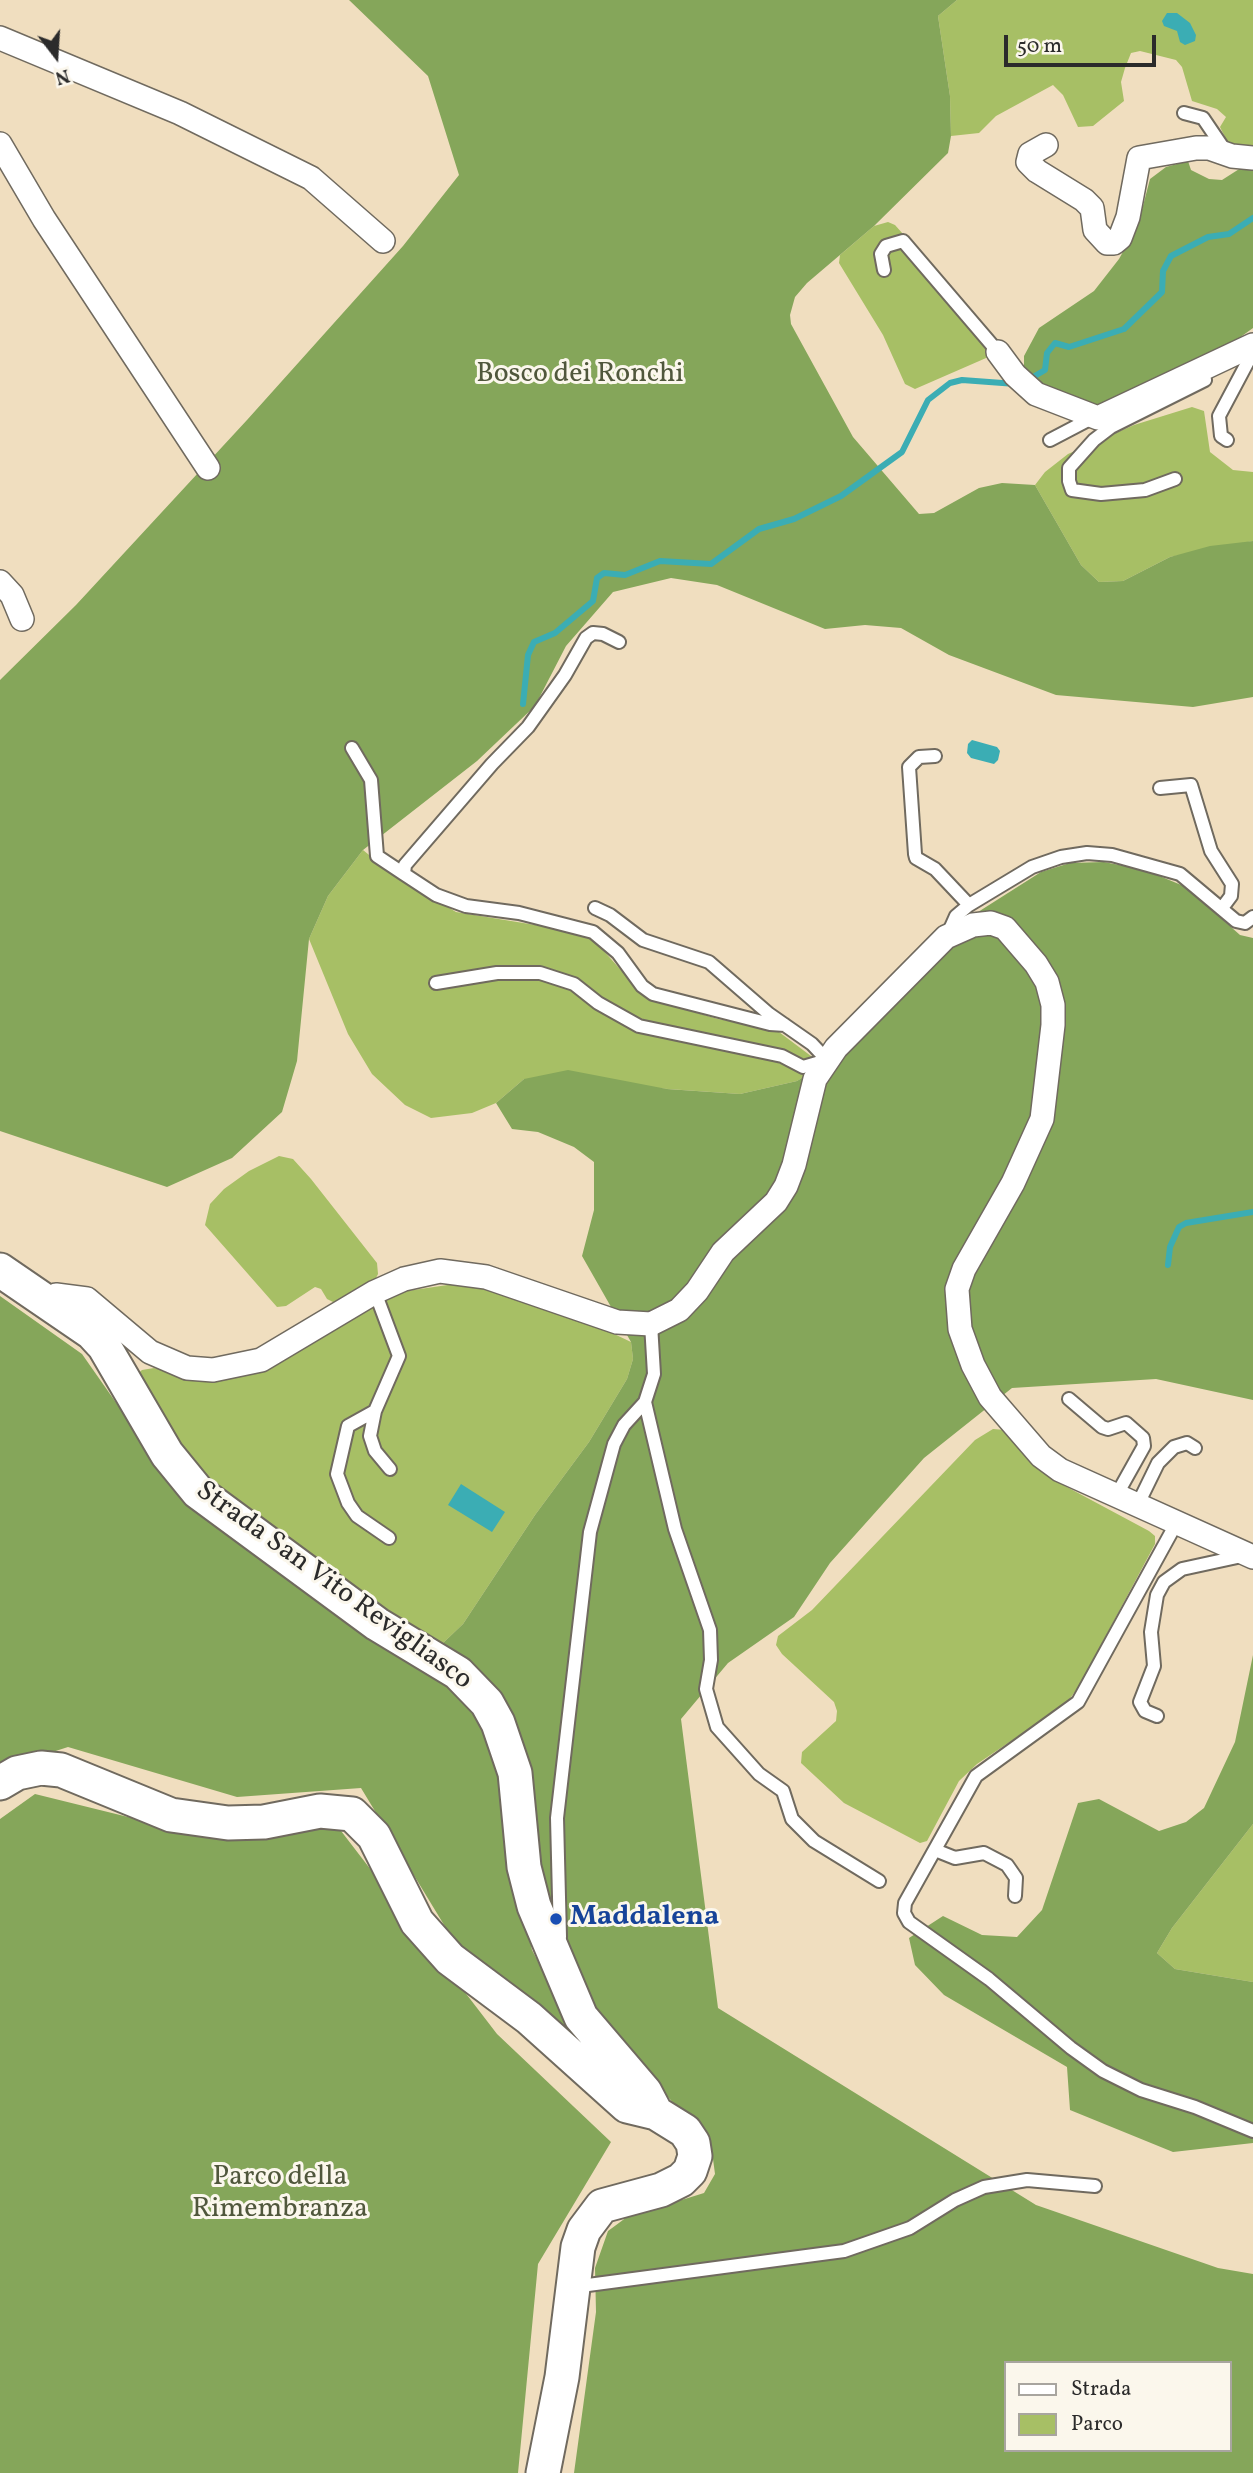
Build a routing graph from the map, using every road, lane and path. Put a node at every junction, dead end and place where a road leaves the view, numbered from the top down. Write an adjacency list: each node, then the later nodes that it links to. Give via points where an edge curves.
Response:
1 (0, 38): 6 (street, via 180,113 311,178)
2 (1184, 113): 5 (lane, via 1203,118 1214,138)
3 (0, 144): 13 (street)
4 (1046, 145): 5 (street, via 1030,154 1028,162 1092,208 1100,238 1107,243 1120,238 1128,217 1139,158 1196,148)
5 (1242, 157)
6 (383, 241)
7 (884, 271): 8 (lane, via 881,254 886,246 903,241)
8 (998, 352): 10 (street, via 1036,394)
9 (1252, 352): 10 (street, via 1121,410); 12 (lane, via 1219,416 1221,436); 14 (lane, via 1111,427 1069,468 1072,491 1145,490)
10 (1092, 418): 11 (lane)
11 (1050, 440)
12 (1227, 440)
13 (208, 468)
14 (1175, 479)
15 (0, 582): 16 (street, via 12,595)
16 (22, 620)
17 (620, 642): 21 (lane, via 603,634 586,638 528,727 405,865)
18 (352, 748): 21 (lane, via 371,780 377,856)
19 (935, 756): 22 (lane, via 919,757 909,767 916,859 935,869)
20 (1160, 788): 24 (lane, via 1191,785 1211,851 1232,884 1231,896)
21 (404, 874): 28 (lane, via 436,895 466,906 519,913 593,932 653,994)
22 (969, 905): 24 (lane, via 1032,867 1087,853 1112,855 1180,874); 26 (lane, via 956,916)
23 (595, 908): 28 (lane, via 643,940 709,962)
24 (1222, 908): 25 (lane, via 1236,921 1245,923)
25 (1253, 917)
26 (947, 937): 29 (street); 39 (street, via 972,925 991,923 1005,928 1036,964 1053,1005 1042,1119 1013,1183 964,1269 957,1289 960,1329 972,1365 990,1397 1041,1456 1076,1479)
27 (436, 983): 29 (lane, via 497,973 540,973 574,984 639,1026 782,1056 803,1067)
28 (785, 1024): 29 (lane)
29 (827, 1060): 33 (street, via 816,1079 794,1165 781,1194 764,1217 717,1260 679,1310)
30 (0, 1270): 32 (street, Strada San Vito Revigliasco)
31 (375, 1292): 32 (street, via 261,1360 212,1370 187,1368 150,1352 87,1299 56,1294); 33 (street, via 421,1274 461,1272 617,1322); 36 (lane, via 399,1356)
32 (46, 1302): 49 (street, Strada San Vito Revigliasco, via 75,1318 104,1346 167,1454 198,1492 377,1624 458,1673 487,1703 515,1773 529,1891)
33 (651, 1324): 35 (lane, via 654,1374)
34 (1069, 1399): 39 (lane, via 1102,1427 1126,1423 1143,1438 1144,1446)
35 (645, 1402): 47 (lane, via 675,1529 710,1630 706,1689 717,1727 760,1774 783,1791 792,1819 814,1841); 49 (lane, via 624,1424 614,1444 590,1532 557,1818)
36 (375, 1410): 38 (lane, via 370,1436); 42 (lane, via 348,1426 337,1474 357,1516)
37 (1195, 1448): 40 (lane, via 1186,1443 1174,1447 1158,1462)
38 (390, 1469)
39 (1116, 1496): 40 (street)
40 (1137, 1506): 41 (street)
41 (1177, 1522): 43 (street); 46 (lane, via 1078,1702 976,1776)
42 (389, 1538)
43 (1251, 1556): 44 (lane, via 1182,1569 1164,1582 1152,1616 1152,1677 1140,1702 1145,1711)
44 (1157, 1716)
45 (0, 1783): 50 (street, via 41,1768 61,1770 171,1815 217,1822 264,1822 320,1811 352,1814 374,1836 405,1903 435,1944 529,2018 627,2106)
46 (935, 1850): 48 (lane, via 955,1858 984,1853 1007,1865 1016,1878); 51 (lane, via 905,1903 909,1922 989,1979 1103,2071 1140,2090)
47 (878, 1881)
48 (1015, 1896)
49 (559, 1966): 50 (street, Strada San Vito Revigliasco, via 589,2030 645,2092)
50 (656, 2113): 53 (street, Strada San Vito Revigliasco, via 676,2123 693,2143 690,2171 661,2190 619,2200 595,2213 578,2246)
51 (1253, 2132)
52 (1094, 2186): 53 (lane, via 1027,2180 984,2187 910,2228 844,2250)
53 (573, 2287): 54 (street, Strada San Vito Revigliasco)
54 (543, 2473)

